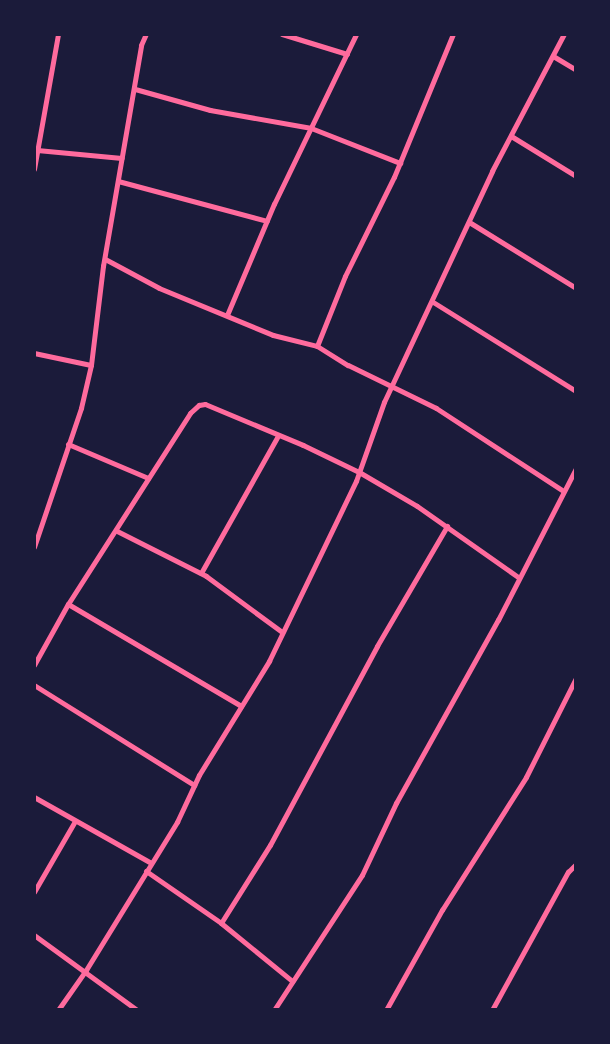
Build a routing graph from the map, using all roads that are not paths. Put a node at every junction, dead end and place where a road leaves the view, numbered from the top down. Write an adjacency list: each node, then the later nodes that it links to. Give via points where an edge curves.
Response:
1 (58, 34): 13 (street)
2 (146, 34): 10 (street)
3 (282, 34): 7 (street)
4 (356, 34): 7 (street)
5 (453, 34): 15 (street)
6 (564, 34): 8 (street)
7 (346, 54): 11 (street)
8 (553, 56): 9 (street); 12 (street)
9 (576, 70)
10 (135, 88): 11 (street, via 210,110); 14 (street)
11 (311, 128): 15 (street); 19 (street)
12 (511, 136): 17 (street); 20 (street)
13 (36, 150): 14 (street); 16 (street)
14 (122, 158): 18 (street)
15 (400, 163): 25 (street)
16 (34, 169)
17 (576, 176)
18 (118, 181): 19 (street); 21 (street)
19 (267, 221): 24 (street)
20 (469, 222): 22 (street); 23 (street)
21 (105, 259): 24 (street, via 159,288); 27 (street)
22 (576, 288)
23 (433, 302): 28 (street); 29 (street)
24 (227, 315): 25 (street, via 273,335)
25 (316, 346): 28 (street)
26 (34, 353): 27 (street)
27 (92, 365): 31 (street)
28 (392, 387): 33 (street); 35 (street, via 436,408)
29 (576, 391)
30 (278, 436): 33 (street); 34 (street, via 205,404 199,405); 39 (street)
31 (69, 444): 34 (street); 38 (street)
32 (576, 468): 35 (street)
33 (359, 472): 36 (street); 42 (street)
34 (148, 478): 37 (street)
35 (562, 490): 40 (street)
36 (447, 526): 40 (street); 54 (street, via 270,845)
37 (117, 531): 39 (street); 41 (street)
38 (34, 547)
39 (201, 573): 42 (street)
40 (518, 577): 57 (street, via 396,803 362,875)
41 (68, 604): 43 (street); 46 (street)
42 (282, 632): 46 (street)
43 (34, 665)
44 (576, 678): 61 (street, via 526,777 442,910)
45 (34, 685): 47 (street)
46 (241, 706): 47 (street)
47 (194, 785): 50 (street)
48 (34, 797): 49 (street)
49 (75, 821): 50 (street); 53 (street)
50 (151, 863): 52 (street)
51 (576, 864): 62 (street, via 563,880)
52 (146, 871): 54 (street); 56 (street)
53 (34, 892)
54 (220, 923): 57 (street)
55 (34, 935): 56 (street)
56 (86, 970): 58 (street); 59 (street)
57 (292, 981): 60 (street)
58 (58, 1010)
59 (137, 1010)
60 (274, 1010)
61 (386, 1010)
62 (492, 1010)

